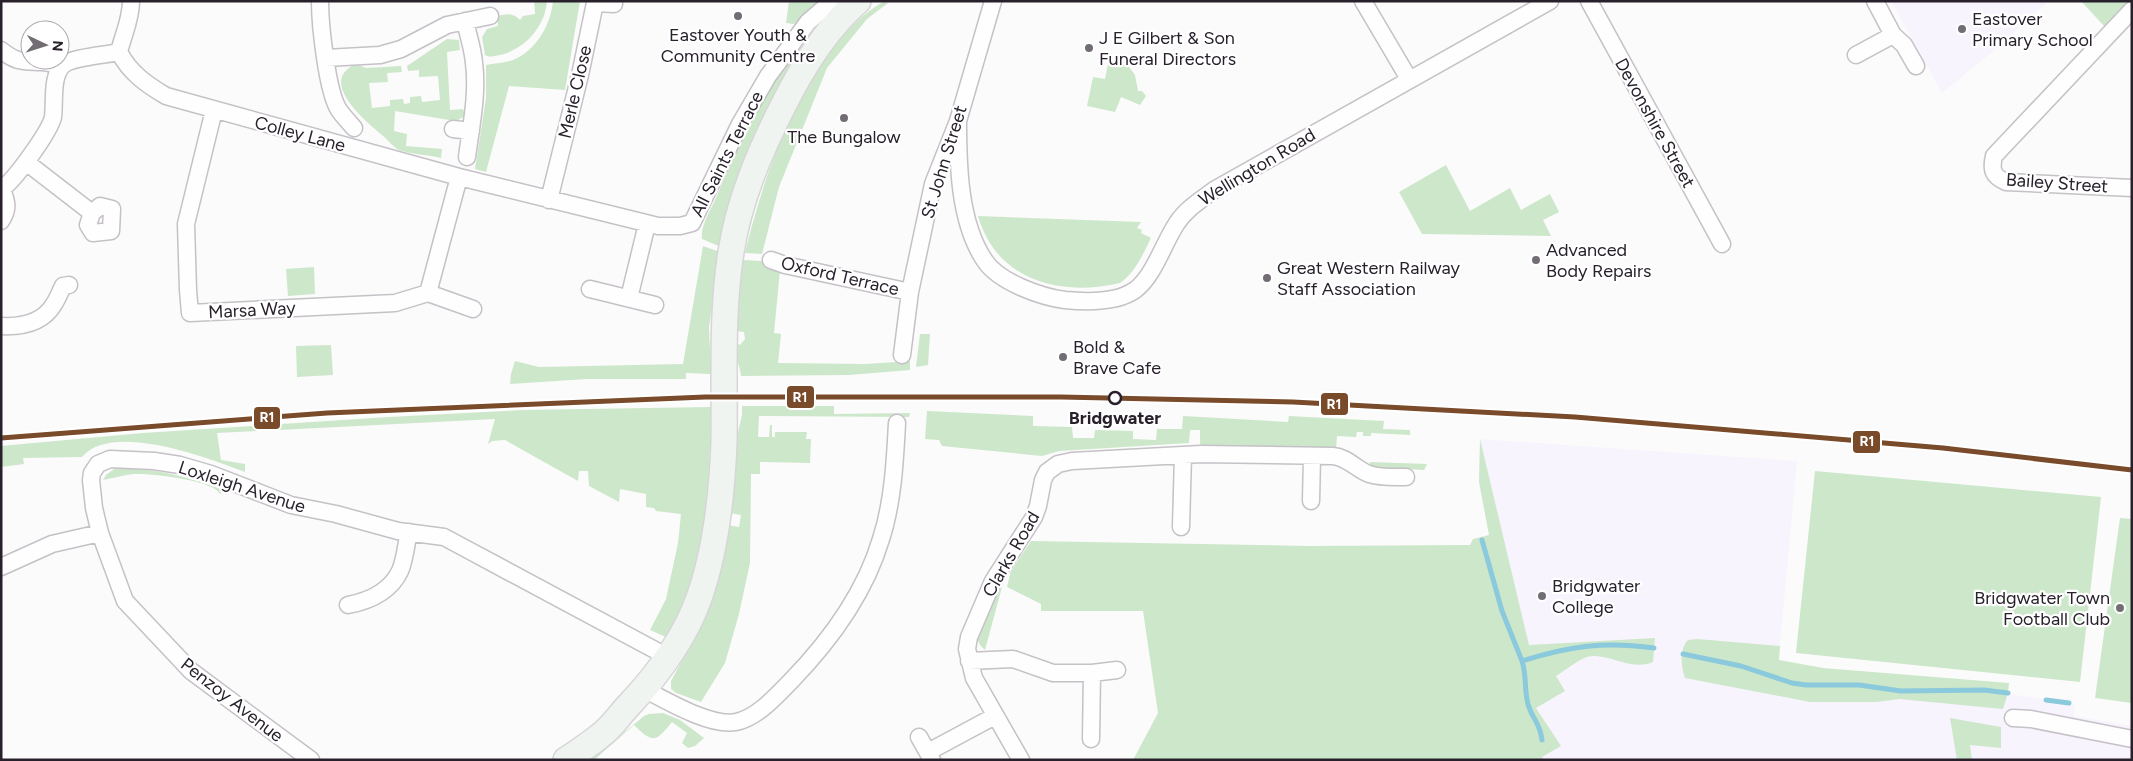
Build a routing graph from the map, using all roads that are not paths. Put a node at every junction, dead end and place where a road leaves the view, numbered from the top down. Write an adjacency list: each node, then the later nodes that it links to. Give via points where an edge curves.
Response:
1 (131, 1): 16 (street, via 127,31)
2 (320, 1): 18 (street)
3 (840, 1): 37 (street, All Saints Terrace, via 823,9 808,22 768,76 740,124 692,223 680,226)
4 (858, 1): 60 (main road, via 816,51 791,90 750,179 737,223 725,305 724,444 714,534 703,583 688,624)
5 (993, 1): 25 (street, St John Street)
6 (1363, 1): 23 (street)
7 (1550, 1): 23 (street, Wellington Road)
8 (1589, 1): 38 (street, Devonshire Street)
9 (1874, 1): 14 (street)
10 (614, 4): 34 (street, Merle Close, via 595,3)
11 (2132, 10): 32 (street, Bailey Street, via 1994,156 1992,165 1993,172 2006,182)
12 (490, 16): 13 (street)
13 (465, 21): 18 (street, via 447,25 401,49 380,55); 28 (street, via 474,62)
14 (1893, 35): 17 (street); 21 (street, via 1904,45)
15 (1, 50): 20 (street)
16 (119, 52): 19 (street); 24 (street, Colley Lane, via 145,84 166,96)
17 (1856, 55)
18 (326, 58): 26 (street, via 338,109)
19 (70, 61)
20 (20, 62)
21 (1916, 66)
22 (60, 70): 30 (street, via 52,120)
23 (1409, 79): 25 (street, Wellington Road, via 1214,190 1191,207 1178,221 1140,285 1134,291 1113,299 1048,299 1015,284 985,262 969,226 958,165)
24 (214, 110): 31 (street, Colley Lane); 43 (street, Marsa Way, via 186,224 190,313 395,303)
25 (958, 121): 42 (street, St John Street, via 933,184)
26 (354, 128)
27 (452, 129): 28 (street)
28 (471, 131): 29 (street)
29 (467, 157)
30 (26, 162): 33 (street); 35 (street)
31 (459, 177): 34 (street, Colley Lane); 43 (street)
32 (2132, 188)
33 (2, 189): 36 (street, via 8,212)
34 (549, 200): 37 (street, All Saints Terrace)
35 (92, 213)
36 (1, 221)
37 (647, 224): 44 (street)
38 (1722, 244)
39 (771, 260): 42 (street, Oxford Terrace, via 785,266)
40 (69, 285): 47 (street, via 63,286 46,314 30,324)
41 (590, 289): 44 (street)
42 (910, 292): 48 (street, St John Street)
43 (428, 293): 46 (street)
44 (629, 298): 45 (street)
45 (655, 305)
46 (473, 309)
47 (1, 326)
48 (902, 355)
49 (897, 423): 64 (street, via 887,516 875,556 852,603 826,642 798,674 764,706 746,719 735,722 703,716)
50 (1183, 455): 51 (street, Clarks Road); 55 (street); 61 (street, Clarks Road, via 1072,461 1051,468 1043,480 1034,517 984,598 969,637)
51 (1312, 456): 53 (street, Clarks Road, via 1339,456 1370,474); 54 (street)
52 (103, 460): 56 (street, Loxleigh Avenue, via 180,465 290,505); 57 (street, Penzoy Avenue, via 94,468 91,480)
53 (1406, 478)
54 (1311, 501)
55 (1181, 527)
56 (409, 532): 59 (street, via 400,572 367,609); 60 (street, Loxleigh Avenue, via 444,537)
57 (100, 533): 58 (street, via 52,544); 71 (street, Penzoy Avenue, via 130,607 191,671)
58 (1, 567)
59 (348, 605)
60 (668, 657): 64 (main road)
61 (969, 661): 63 (street, via 1013,659 1053,672); 65 (street, Clarks Road, via 974,678)
62 (1116, 670): 63 (street)
63 (1092, 672): 68 (street)
64 (644, 690): 72 (main road, via 603,734)
65 (995, 716): 70 (street); 73 (street, Clarks Road)
66 (2014, 718): 69 (street)
67 (919, 737): 70 (street)
68 (1091, 739)
69 (2132, 740)
70 (930, 756)
71 (311, 760)
72 (566, 760)
73 (1020, 760)

